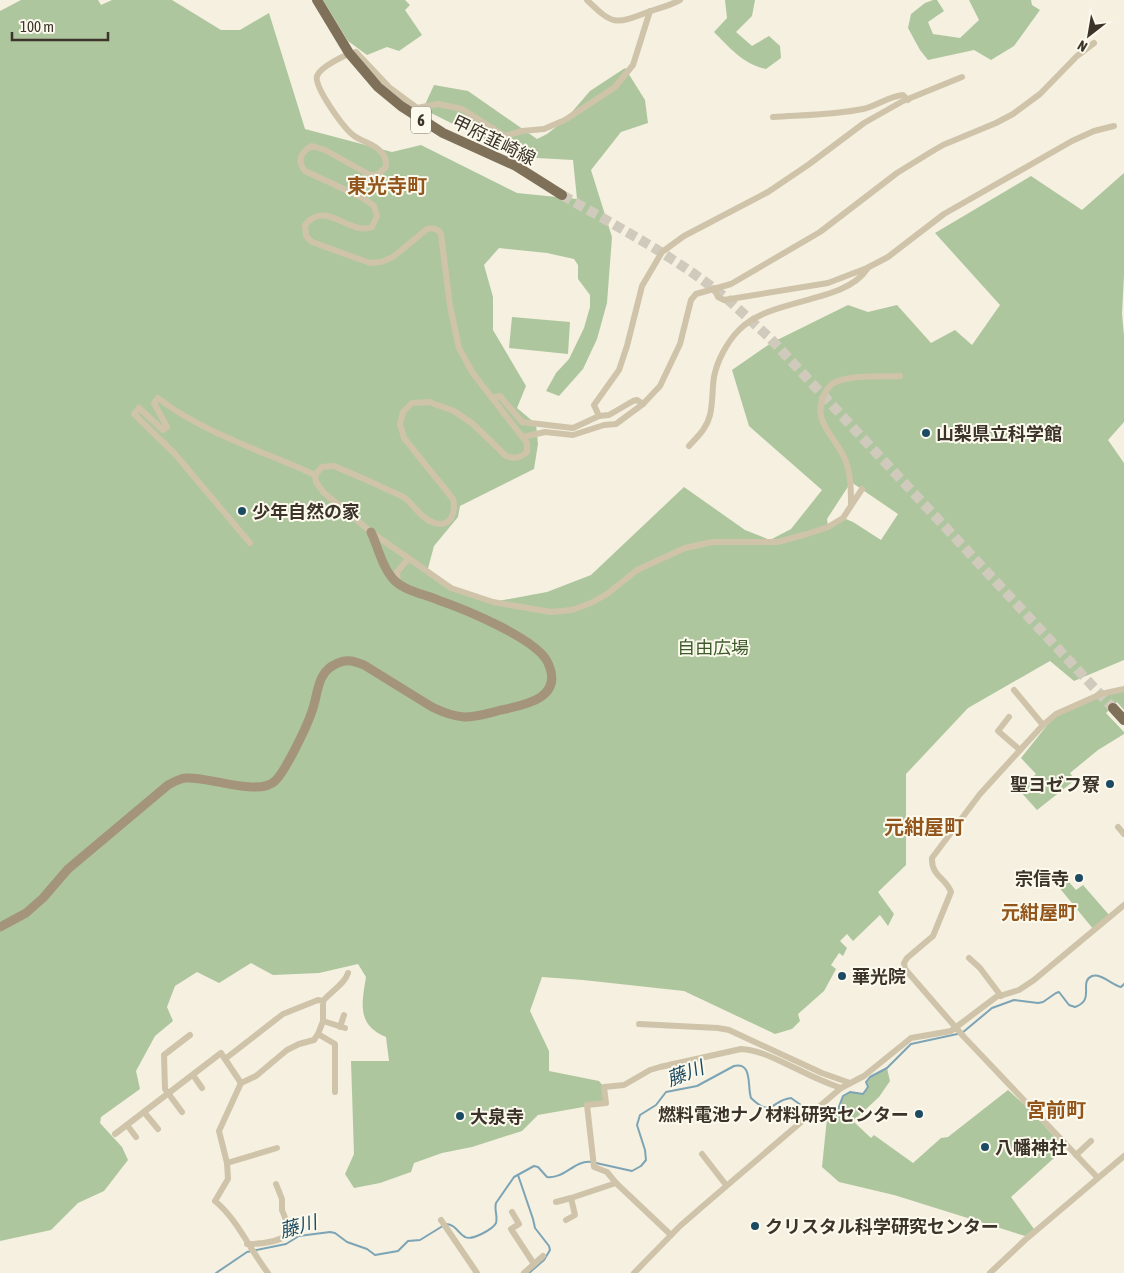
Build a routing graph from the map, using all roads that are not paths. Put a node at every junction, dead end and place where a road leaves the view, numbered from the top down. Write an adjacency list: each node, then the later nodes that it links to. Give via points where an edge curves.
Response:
1 (317, 0): 6 (main road, 甲府韮崎線 / 6)
2 (587, 0): 4 (street, via 605,18 623,22)
3 (680, 0): 4 (street)
4 (650, 11): 6 (street, via 633,65 615,87 565,120 544,129 505,136 462,109 438,104 417,108 390,88 356,52)
5 (1094, 43): 13 (street, via 1040,94 1013,114 931,152 897,173 820,232 731,284)
6 (349, 53): 11 (main road, 甲府韮崎線 / 6, via 378,86 422,121 516,166); 15 (street, via 322,68 316,82 350,133 382,152 386,167 377,175 370,175 312,146 301,154 300,165 305,171 370,203 377,216 372,227 368,228 319,215 311,217 305,225 306,236 312,242 360,261 376,263 393,258 427,229 439,231 459,348)
7 (962, 77): 8 (street)
8 (908, 100): 9 (street, via 903,95 895,96 865,109); 17 (street, via 864,123 768,192 684,236 662,252 642,286 619,370 594,405)
9 (773, 117)
10 (1114, 126): 12 (street, via 1072,141 944,214 888,257)
11 (562, 195)
12 (867, 268): 13 (street, via 828,283 724,300 718,297); 19 (street, via 862,276 841,288 775,308 739,330 720,357 705,428)
13 (714, 288): 16 (street, via 696,294 692,300 680,344 660,386)
14 (900, 376): 22 (street, via 844,379 833,383 822,398 819,408 821,419 846,463 851,482)
15 (492, 398): 17 (street, via 500,396 522,422 573,428); 18 (street)
16 (643, 404): 17 (street, via 633,401 608,416); 18 (street, via 616,424 573,435 545,432)
17 (599, 416)
18 (523, 437): 20 (street, via 527,452 512,458 454,411 429,402 412,403 403,412 400,424 404,438 452,499 454,514 447,523 433,523 404,497 334,466 322,467)
19 (689, 446)
20 (315, 475): 23 (street, via 323,492); 24 (street, via 206,428 158,398 154,403 167,427 164,430 139,408 134,414 175,454)
21 (862, 489): 22 (street)
22 (851, 506): 25 (street, via 843,518 828,527 778,542 712,542 685,548 636,570 607,594 572,610 552,612 493,602 460,592)
23 (371, 532): 25 (street); 26 (main road, via 388,572)
24 (250, 543)
25 (408, 559): 26 (street, via 397,572)
26 (398, 583): 37 (main road, via 481,616 532,646 544,656 551,673 549,688 544,695 528,704 463,717 443,713 353,660 334,664 320,680 312,713 275,782 253,787 186,778 168,784 68,869 26,913)
27 (1124, 689): 32 (street, via 1101,694 1056,714)
28 (1014, 690): 32 (street)
29 (1113, 708): 31 (main road)
30 (1009, 717): 33 (street, via 998,731)
31 (1124, 720)
32 (1043, 725): 33 (street)
33 (1020, 750): 45 (street, via 980,794 934,854 933,870 951,892 933,936 904,963 905,969)
34 (1118, 827): 35 (street)
35 (1124, 834)
36 (1124, 905): 40 (street, via 1034,980)
37 (0, 927)
38 (968, 958): 40 (street, via 980,968)
39 (348, 974): 41 (street)
40 (1001, 996): 45 (street)
41 (323, 1001): 43 (street); 48 (street, via 283,1014)
42 (344, 1015): 43 (street, via 343,1028)
43 (323, 1022): 46 (street)
44 (639, 1024): 51 (street, via 729,1030)
45 (957, 1029): 51 (street, via 911,1038 864,1076); 65 (street)
46 (318, 1034): 50 (street, via 314,1040 288,1050 256,1076); 54 (street, via 335,1044)
47 (190, 1035): 55 (street, via 164,1055)
48 (225, 1059): 49 (street, via 221,1053); 50 (street)
49 (193, 1075): 52 (street); 55 (street)
50 (242, 1082): 67 (street, via 220,1132)
51 (850, 1083): 53 (street)
52 (202, 1088)
53 (841, 1088): 69 (street, via 751,1050 729,1051 660,1067 624,1085 604,1088 606,1103 587,1105 594,1167 607,1172); 71 (street)
54 (335, 1092)
55 (168, 1094): 56 (street); 57 (street)
56 (144, 1112): 58 (street); 59 (street)
57 (182, 1112)
58 (127, 1125): 60 (street); 61 (street)
59 (158, 1129)
60 (115, 1134)
61 (136, 1137)
62 (1091, 1141): 65 (street)
63 (277, 1148): 67 (street)
64 (702, 1154): 71 (street)
65 (1076, 1155): 68 (street)
66 (1124, 1156): 68 (street)
67 (227, 1163): 78 (street, via 228,1179 215,1201 228,1212)
68 (1097, 1177): 85 (street)
69 (616, 1183): 72 (street); 77 (street)
70 (276, 1184): 78 (street, via 291,1233 282,1240)
71 (726, 1186): 77 (street)
72 (571, 1198): 73 (street); 75 (street, via 575,1215)
73 (556, 1202)
74 (512, 1212): 80 (street, via 519,1224 511,1230)
75 (566, 1220)
76 (441, 1221): 82 (street)
77 (671, 1235): 84 (street)
78 (249, 1245): 81 (street)
79 (543, 1256): 80 (street)
80 (534, 1264): 83 (street)
81 (267, 1273)
82 (477, 1273)
83 (524, 1273)
84 (634, 1273)
85 (990, 1273)

